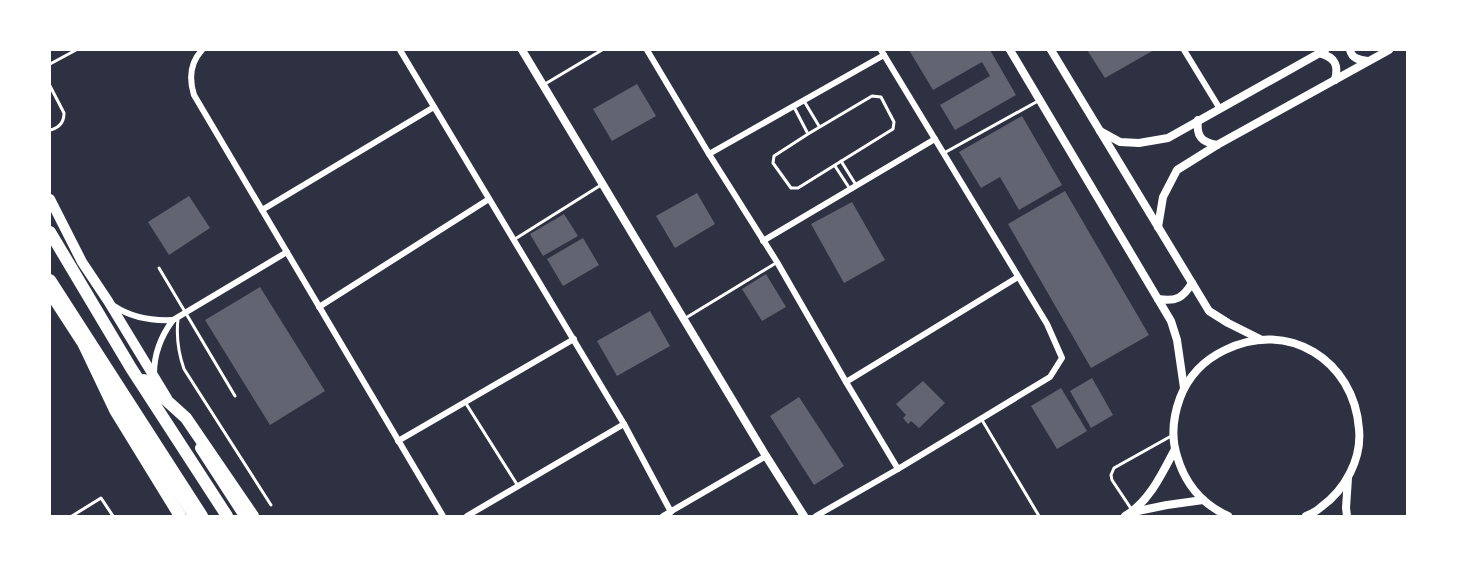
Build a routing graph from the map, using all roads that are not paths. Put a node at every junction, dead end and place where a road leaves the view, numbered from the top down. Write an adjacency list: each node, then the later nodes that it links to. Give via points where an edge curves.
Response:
1 (76, 50): 15 (lane)
2 (202, 50): 40 (street, via 192,69 194,95)
3 (400, 50): 22 (street)
4 (522, 50): 17 (street)
5 (602, 50): 17 (lane)
6 (647, 50): 32 (street)
7 (1010, 50): 19 (street)
8 (1051, 50): 27 (street)
9 (1184, 50): 23 (street)
10 (1350, 50): 14 (street, via 1358,60)
11 (1389, 50): 14 (street)
12 (1322, 51): 16 (street, via 1335,62); 23 (street)
13 (882, 52): 20 (street); 29 (street)
14 (1369, 61): 16 (street)
15 (50, 64)
16 (1335, 80): 30 (street)
17 (543, 85): 35 (street)
18 (50, 86): 26 (lane, via 64,112 59,126)
19 (1040, 100): 31 (lane); 52 (street)
20 (804, 101): 21 (street); 25 (lane)
21 (793, 106): 28 (lane); 32 (street)
22 (434, 107): 39 (street); 40 (street)
23 (1220, 109): 24 (street)
24 (1198, 120): 27 (street, via 1168,138 1139,143 1120,142); 30 (street, via 1201,138)
25 (819, 126): 28 (lane); 33 (lane, via 872,96 881,97 894,122 893,129)
26 (50, 130)
27 (1100, 131): 41 (street)
28 (808, 134): 34 (lane, via 774,156 773,163 790,188 798,188)
29 (935, 139): 31 (street); 36 (street)
30 (1217, 145): 41 (street, via 1177,170 1163,196)
31 (944, 153): 48 (street)
32 (709, 154): 44 (street)
33 (841, 161): 34 (lane); 36 (lane)
34 (835, 166): 37 (lane)
35 (603, 185): 43 (lane); 58 (street)
36 (857, 185): 37 (street)
37 (850, 189): 44 (street)
38 (50, 199): 53 (main road, via 82,262)
39 (489, 199): 43 (street); 55 (street)
40 (262, 210): 45 (street)
41 (1158, 227): 50 (street)
42 (50, 232): 61 (highway)
43 (513, 240): 59 (street)
44 (763, 241): 46 (street)
45 (287, 252): 55 (street); 56 (street)
46 (777, 262): 58 (lane); 63 (street)
47 (159, 268): 56 (lane)
48 (1018, 277): 63 (street); 67 (street, via 1047,324 1062,358 1050,377)
49 (50, 280): 54 (highway)
50 (1192, 283): 52 (street, via 1176,299); 60 (street, via 1209,312)
51 (50, 294): 83 (main road)
52 (1158, 300): 64 (street, via 1177,340)
53 (108, 301): 57 (street, via 139,318); 62 (main road)
54 (66, 305): 82 (highway, via 115,410); 84 (highway)
55 (319, 307): 70 (street)
56 (185, 313): 57 (street); 65 (lane)
57 (176, 319): 62 (street, via 158,347); 77 (lane, via 184,369)
58 (683, 319): 72 (street)
59 (574, 339): 66 (street); 68 (street)
60 (1260, 339): 64 (street, via 1216,354); 74 (street, via 1282,340 1323,358 1351,392 1360,436)
61 (131, 368): 85 (highway); 87 (highway, via 186,418)
62 (154, 378): 86 (main road)
63 (846, 382): 73 (street)
64 (1184, 388): 69 (street)
65 (235, 396)
66 (465, 402): 70 (street); 75 (lane)
67 (981, 419): 73 (street); 93 (lane)
68 (624, 424): 75 (street); 78 (street)
69 (1173, 434): 71 (street); 79 (lane, via 1112,471 1112,480)
70 (398, 441): 88 (street)
71 (1175, 449): 76 (street, via 1180,468); 79 (street, via 1154,487)
72 (765, 456): 78 (street); 91 (street)
73 (898, 469): 92 (street)
74 (1348, 478): 95 (street, via 1321,508); 96 (street)
75 (518, 486): 89 (street)
76 (1203, 500): 79 (street); 94 (street)
77 (271, 505)
78 (671, 512): 90 (street)
79 (1129, 514)
80 (72, 516): 81 (lane, via 101,498)
81 (113, 516)
82 (180, 516)
83 (193, 516)
84 (202, 516)
85 (227, 516)
86 (244, 516)
87 (254, 516)
88 (443, 516)
89 (467, 516)
90 (663, 516)
91 (804, 516)
92 (816, 516)
93 (1039, 516)
94 (1228, 516)
95 (1306, 516)
96 (1347, 516)

